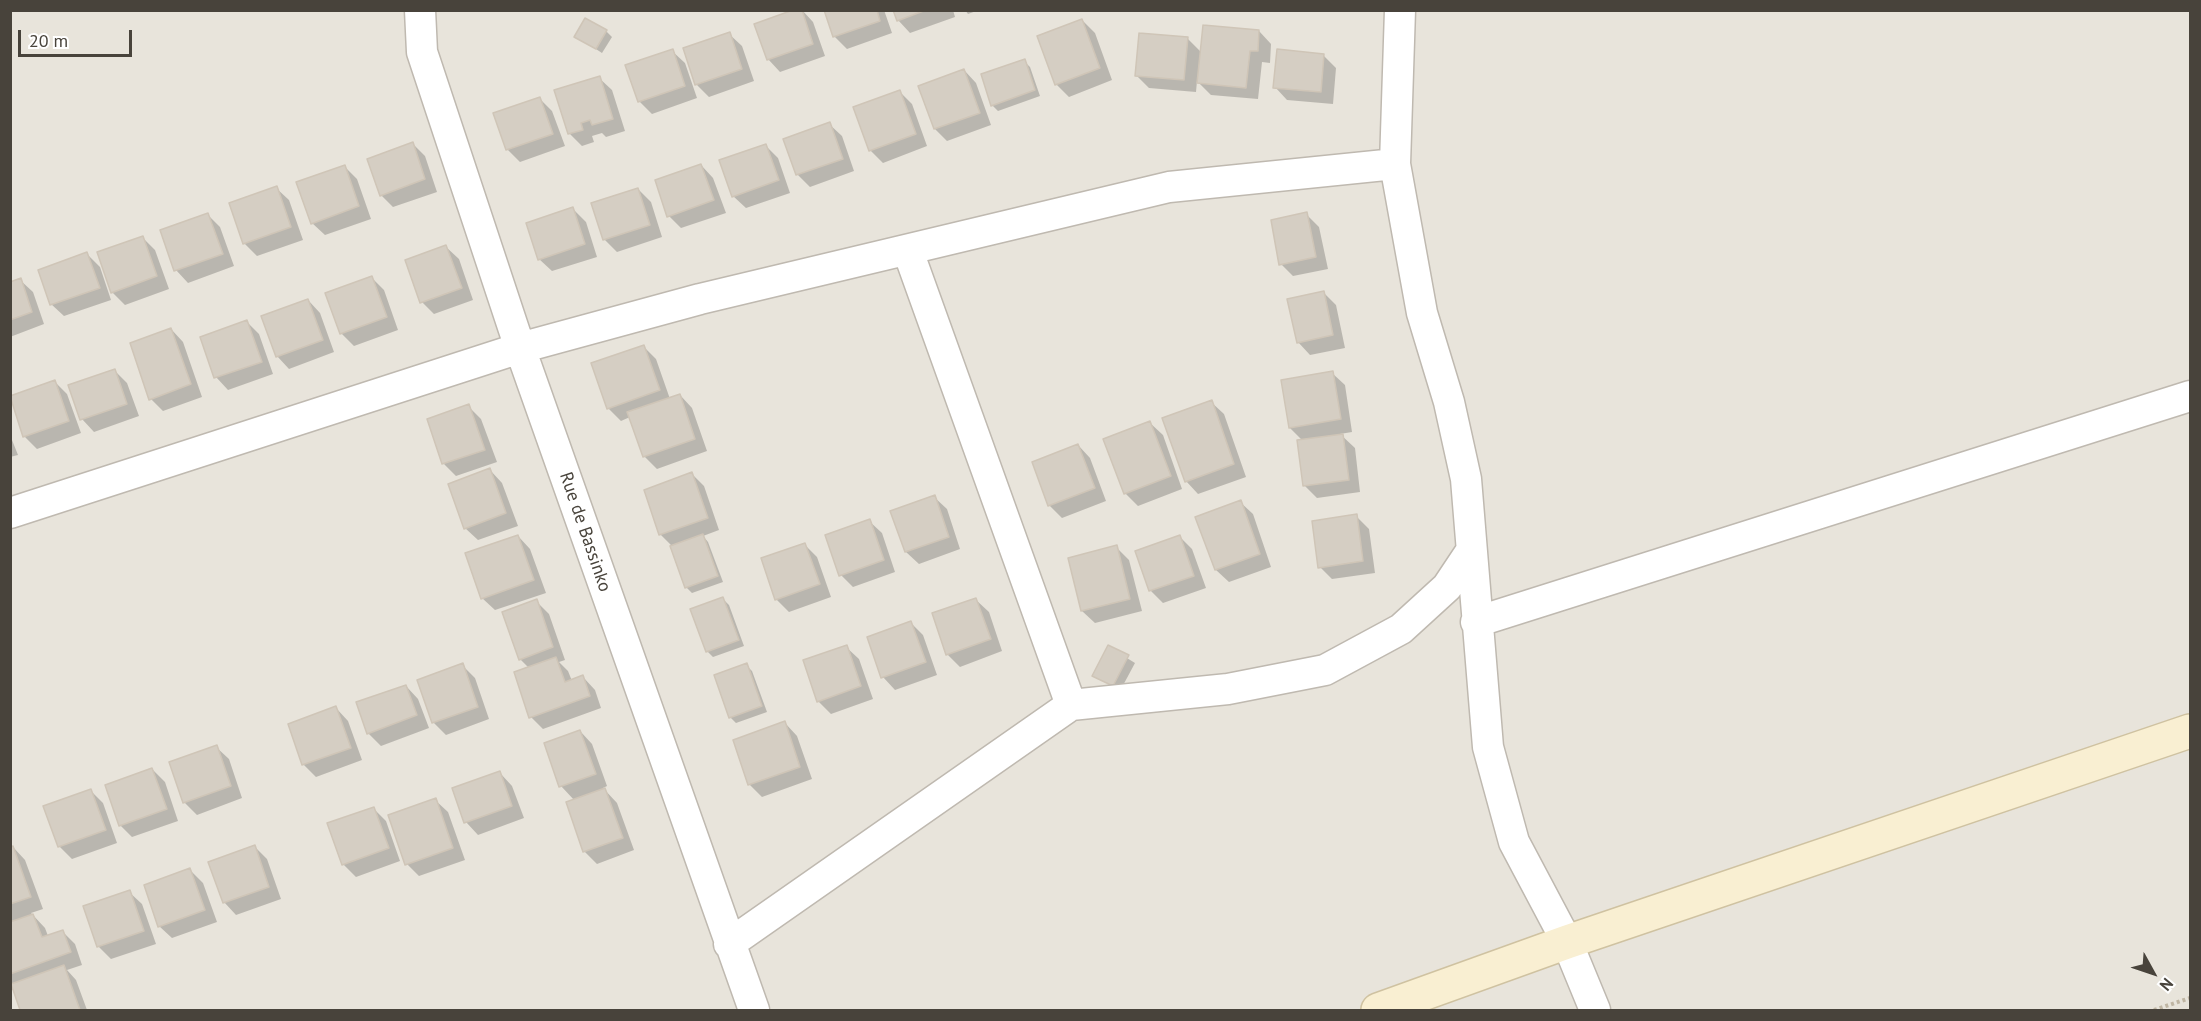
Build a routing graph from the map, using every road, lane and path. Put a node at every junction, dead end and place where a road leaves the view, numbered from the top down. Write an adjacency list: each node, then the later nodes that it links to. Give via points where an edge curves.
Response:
1 (420, 10): 5 (street, Rue de Bassinko, via 422,52)
2 (1400, 10): 3 (street)
3 (1395, 164): 4 (street, via 1170,187); 8 (street, via 1422,313 1449,402 1466,479)
4 (908, 251): 5 (street, via 700,299); 10 (street)
5 (520, 348): 7 (street); 13 (street, Rue de Bassinko)
6 (2190, 396): 9 (street)
7 (10, 513)
8 (1471, 551): 9 (street); 10 (street, via 1447,587 1401,629 1325,670 1228,689)
9 (1476, 622): 12 (street, via 1488,747 1511,831)
10 (1071, 705): 13 (street)
11 (2190, 731): 12 (street)
12 (1567, 942): 16 (street); 17 (street)
13 (729, 944): 15 (street, Rue de Bassinko)
14 (2190, 998): 18 (path)
15 (754, 1011)
16 (1378, 1011)
17 (1595, 1011)
18 (2154, 1011)

